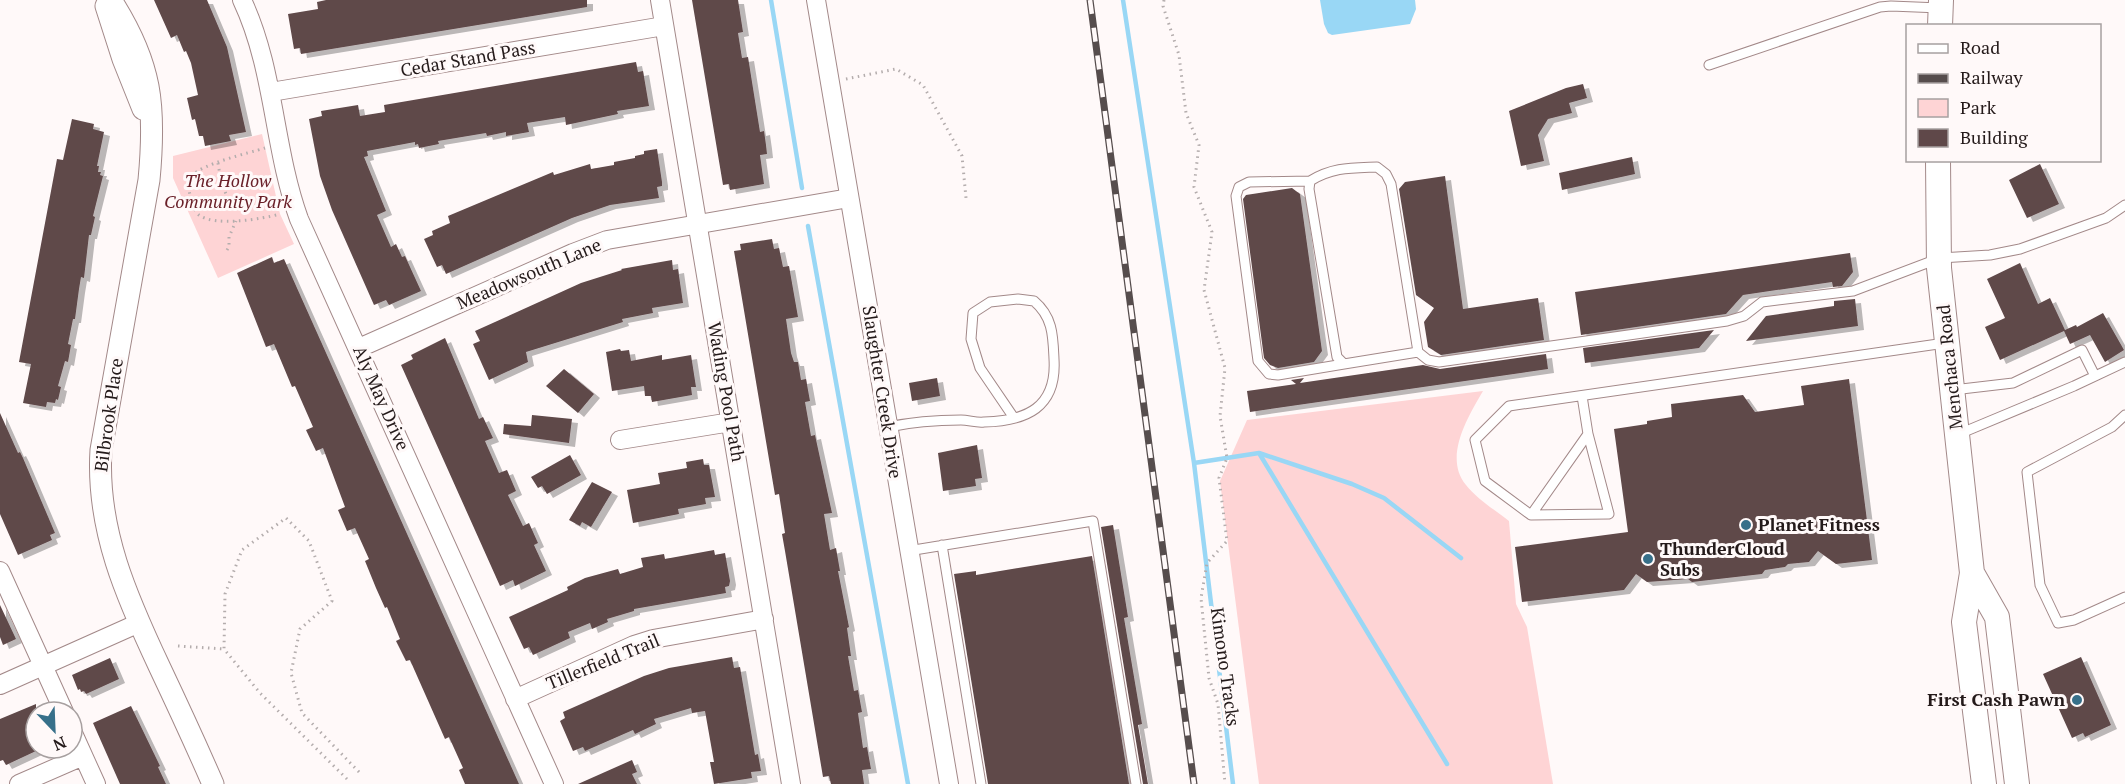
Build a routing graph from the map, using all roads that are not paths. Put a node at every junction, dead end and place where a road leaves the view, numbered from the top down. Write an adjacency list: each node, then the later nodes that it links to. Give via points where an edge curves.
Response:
1 (105, 0): 10 (street, Bilbrook Place)
2 (111, 0): 10 (street, Bilbrook Place, via 143,63)
3 (242, 0): 9 (street, Aly May Drive, via 257,36)
4 (660, 0): 7 (street, Wading Pool Path)
5 (816, 0): 13 (street, Slaughter Creek Drive)
6 (1940, 11): 8 (lane, via 1880,7)
7 (664, 26): 9 (street, Cedar Stand Pass); 15 (street, Wading Pool Path)
8 (1709, 65)
9 (271, 92): 18 (street, Aly May Drive, via 295,207)
10 (153, 135): 39 (street, Bilbrook Place, via 149,180 108,402 100,473 111,548)
11 (1938, 162): 16 (main road, Menchaca Road)
12 (1310, 181): 19 (lane, via 1334,169 1377,166 1386,174 1391,184); 21 (lane, via 1337,357); 21 (lane, via 1249,182 1239,187 1236,196 1258,362 1269,374 1278,375)
13 (849, 198): 15 (street, Meadowsouth Lane); 28 (street, Slaughter Creek Drive)
14 (2125, 205): 16 (lane, via 2106,218 2020,249)
15 (698, 223): 18 (street, Meadowsouth Lane, via 589,246); 27 (street, Wading Pool Path)
16 (1940, 258): 17 (main road, Menchaca Road); 19 (lane, via 1853,291 1762,302 1743,316 1727,321 1439,362)
17 (1947, 343): 23 (main road, Menchaca Road); 24 (lane)
18 (358, 348): 42 (street, Aly May Drive)
19 (1418, 352): 21 (lane)
20 (2125, 362): 22 (lane)
21 (1344, 364)
22 (2095, 376): 23 (lane, via 2082,350 2013,383); 30 (lane)
23 (1952, 390): 30 (main road, Menchaca Road)
24 (1582, 396): 29 (lane); 32 (lane, via 1509,406 1475,440 1485,481)
25 (2125, 415): 37 (lane, via 2112,427 2027,472 2040,585 2058,623)
26 (1014, 418): 26 (lane, via 1038,409 1047,397 1055,362 1049,318 1034,301 1018,299 990,302 974,313 971,339 980,368); 28 (lane, via 910,422)
27 (731, 422): 31 (street); 38 (street, Wading Pool Path)
28 (888, 427): 34 (street, Slaughter Creek Drive)
29 (1588, 434): 32 (lane); 32 (lane, via 1609,514)
30 (1957, 435): 35 (main road, Menchaca Road)
31 (620, 440)
32 (1531, 515)
33 (942, 545): 34 (lane); 52 (lane); 53 (lane, via 1093,521)
34 (908, 551): 51 (street, Slaughter Creek Drive)
35 (1972, 573): 54 (main road, Menchaca Road, via 1964,622); 55 (main road, Menchaca Road, via 1997,617)
36 (1, 575): 40 (street)
37 (2125, 597)
38 (764, 618): 42 (street, Tillerfield Trail, via 634,645); 50 (street, Wading Pool Path)
39 (139, 623): 40 (street); 48 (street, Bilbrook Place)
40 (43, 666): 41 (street); 43 (street)
41 (0, 685)
42 (515, 699): 49 (street, Aly May Drive)
43 (59, 700)
44 (84, 758): 47 (street)
45 (74, 760): 46 (street)
46 (19, 784)
47 (96, 784)
48 (213, 784)
49 (554, 784)
50 (791, 784)
51 (949, 784)
52 (981, 784)
53 (1136, 784)
54 (1984, 784)
55 (2017, 784)

